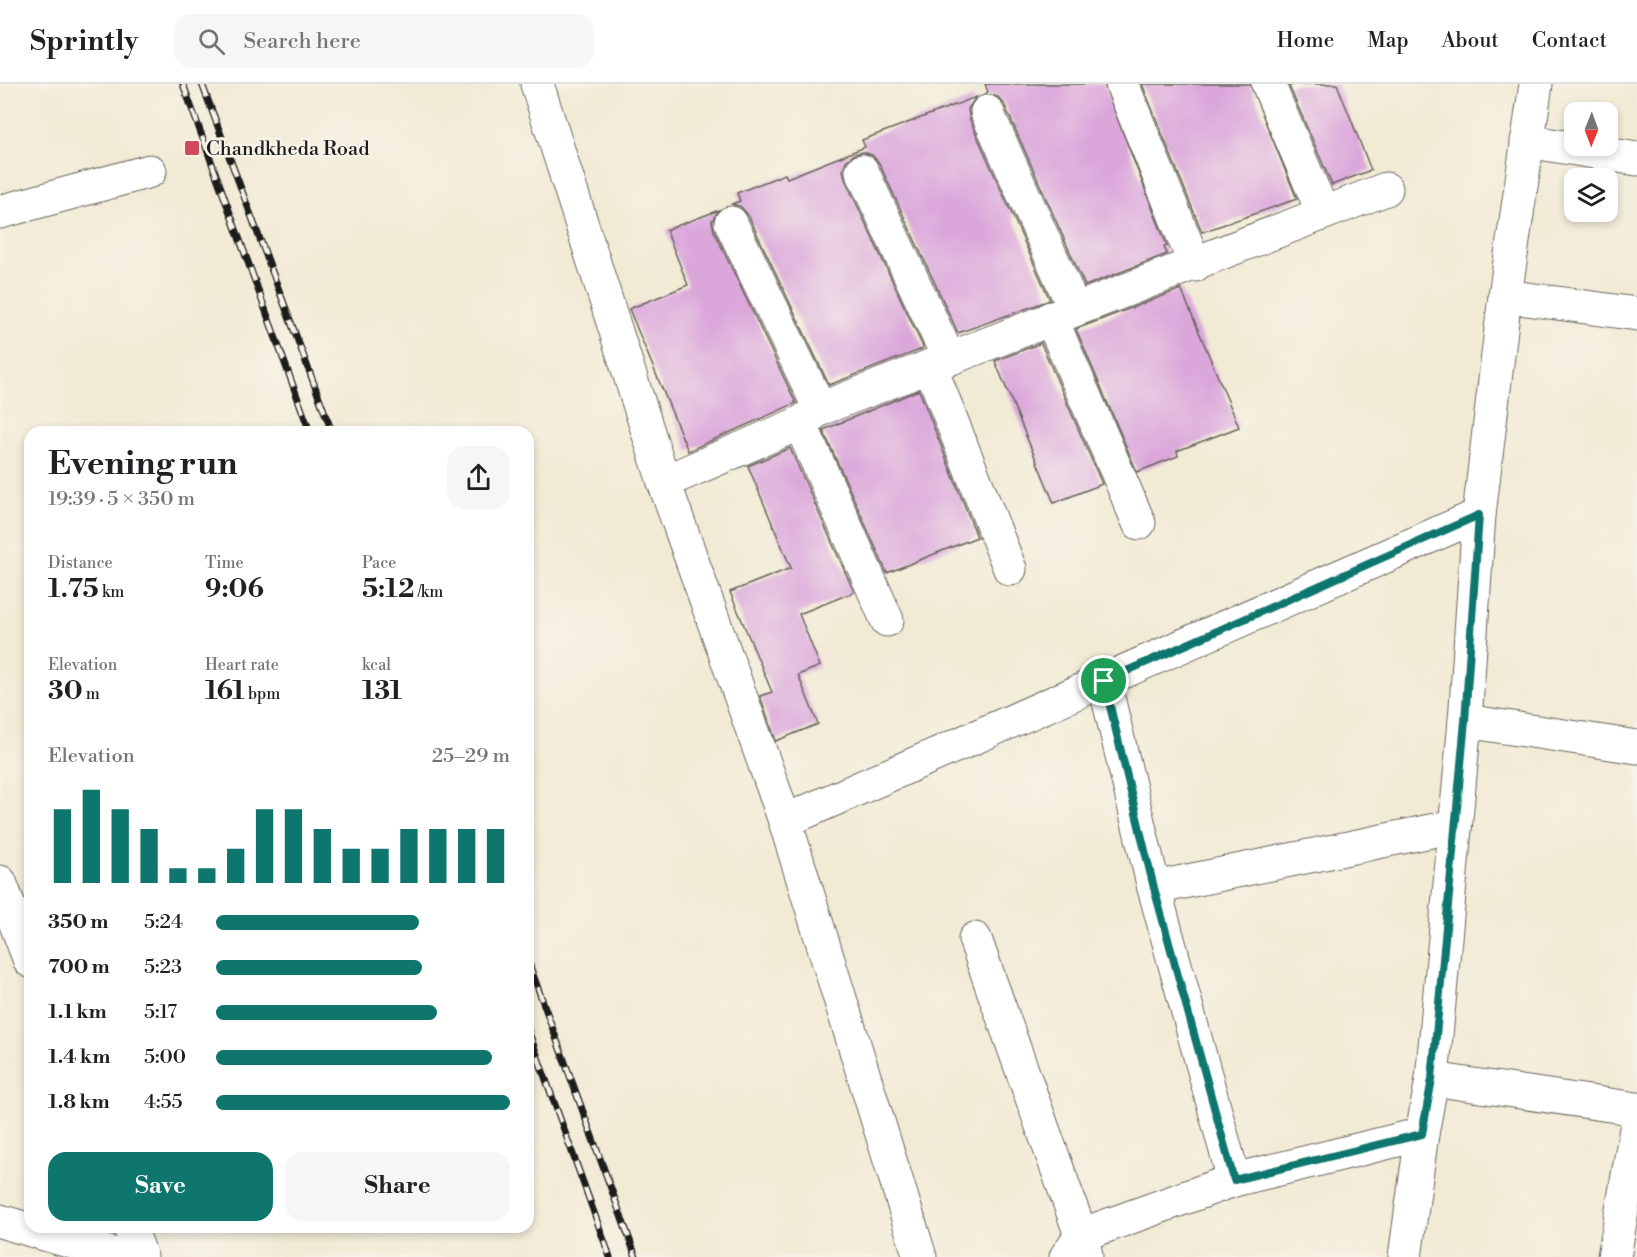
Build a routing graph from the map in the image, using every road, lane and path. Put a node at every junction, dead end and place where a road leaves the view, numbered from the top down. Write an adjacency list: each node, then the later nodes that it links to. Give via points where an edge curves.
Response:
1 (537, 84): 20 (street)
2 (1122, 84): 14 (street)
3 (1268, 84): 12 (street)
4 (1536, 84): 6 (street)
5 (987, 112): 16 (street)
6 (1527, 141): 7 (street); 15 (street)
7 (1637, 159)
8 (150, 171): 11 (street)
9 (862, 171): 18 (street)
10 (1386, 189): 12 (street)
11 (0, 212)
12 (1323, 213): 14 (street)
13 (731, 223): 19 (street)
14 (1195, 265): 16 (street)
15 (1505, 296): 17 (street); 21 (street)
16 (1063, 313): 18 (street); 22 (street)
17 (1637, 314)
18 (939, 362): 19 (street); 23 (street)
19 (810, 416): 20 (street); 24 (street)
20 (664, 483): 28 (street)
21 (1479, 515): 25 (street); 26 (street)
22 (1140, 523)
23 (1010, 569)
24 (887, 620)
25 (1104, 681): 28 (street); 31 (street)
26 (1465, 721): 27 (street); 29 (street)
27 (1637, 747)
28 (784, 821): 46 (street)
29 (1455, 826): 31 (street); 34 (street)
30 (0, 882): 33 (street)
31 (1154, 888): 38 (street)
32 (975, 939): 43 (street)
33 (24, 946)
34 (1432, 1079): 35 (street); 37 (street)
35 (1637, 1109)
36 (1637, 1123): 48 (street)
37 (1422, 1134): 38 (street); 47 (street)
38 (1234, 1180): 43 (street)
39 (0, 1221): 40 (street)
40 (24, 1228)
41 (41, 1233): 44 (street)
42 (132, 1233): 45 (street)
43 (1078, 1250)
44 (123, 1257)
45 (141, 1257)
46 (920, 1257)
47 (1406, 1257)
48 (1614, 1257)

